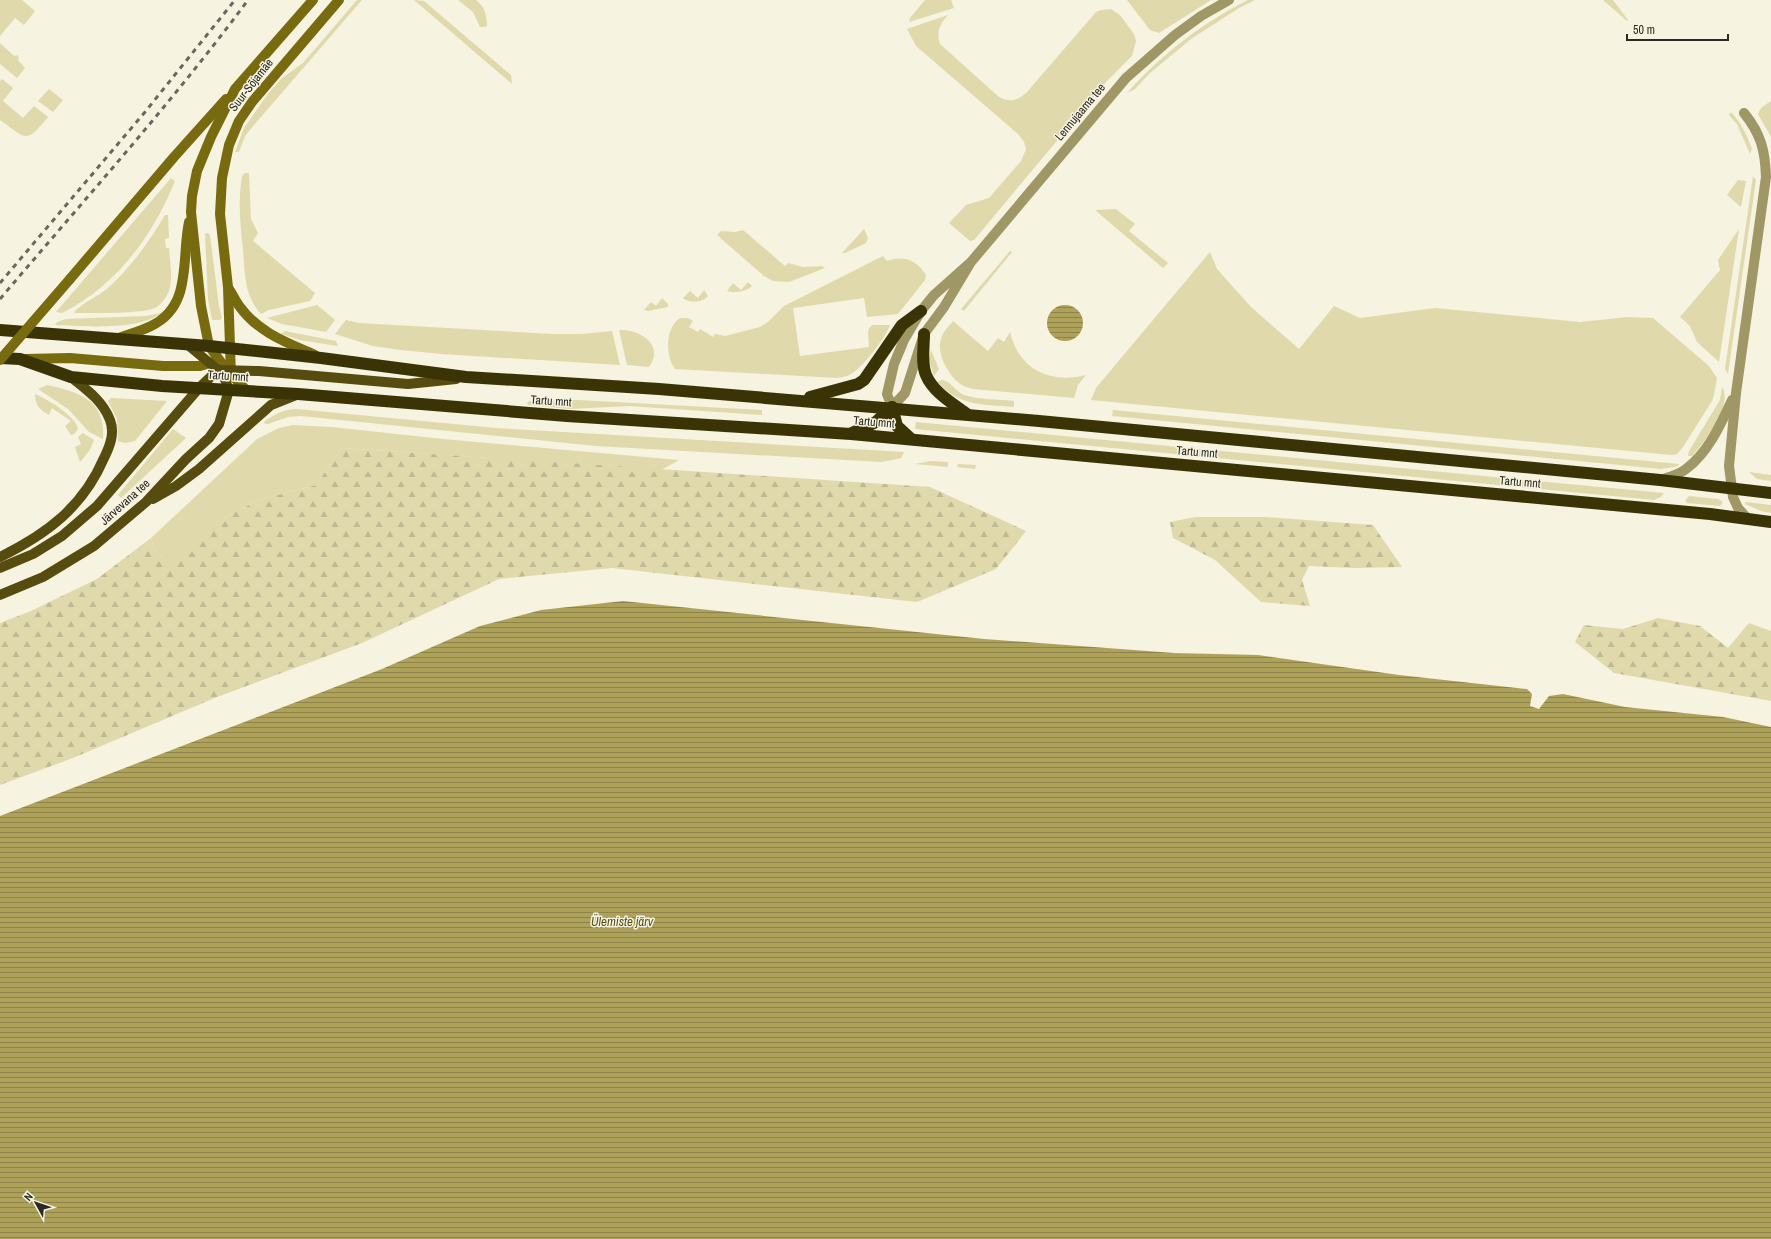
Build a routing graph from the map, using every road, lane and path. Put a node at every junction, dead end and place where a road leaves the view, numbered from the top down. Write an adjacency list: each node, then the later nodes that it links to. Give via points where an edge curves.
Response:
1 (313, 0): 4 (main road, Suur-Sõjamäe)
2 (339, 0): 8 (main road, Suur-Sõjamäe, via 252,102 239,121 229,145 222,178 220,214)
3 (1229, 0): 7 (street, Lennujaama tee, via 1174,35 1126,78)
4 (235, 89): 6 (main road, Suur-Sõjamäe, via 211,136 197,171); 17 (main road, bridge)
5 (1744, 113): 25 (street, via 1764,148 1766,177)
6 (191, 212): 12 (main road, via 185,239 183,286 172,312 152,326); 14 (main road, Suur-Sõjamäe, via 202,314)
7 (971, 262): 9 (street, Lennujaama tee); 11 (street, Lennujaama tee)
8 (228, 287): 15 (main road, Suur-Sõjamäe); 16 (main road, via 240,308 253,322 276,338)
9 (920, 311): 27 (highway, via 902,325 864,380 840,390); 28 (street, Lennujaama tee, via 894,364 887,394)
10 (0, 330): 12 (highway, Tartu mnt)
11 (924, 334): 28 (street, Lennujaama tee, via 905,393); 29 (highway, via 924,363 928,378 940,394)
12 (116, 339): 13 (highway, Tartu mnt)
13 (188, 345): 14 (highway, Tartu mnt); 19 (main road)
14 (209, 346): 15 (highway, Tartu mnt); 19 (main road)
15 (230, 348): 16 (highway, Tartu mnt); 19 (main road, Suur-Sõjamäe); 19 (main road)
16 (321, 358): 21 (highway, Tartu mnt)
17 (0, 359): 18 (highway, Tartu mnt)
18 (20, 360): 19 (main road, via 70,358 163,366); 20 (highway, Tartu mnt)
19 (222, 367): 21 (main road, via 408,384); 22 (main road, Järvevana tee); 23 (main road); 24 (main road)
20 (71, 377): 22 (highway, Tartu mnt); 38 (main road, via 102,406 110,420 111,444 90,486 62,519 37,537)
21 (466, 378): 27 (highway, Tartu mnt)
22 (199, 388): 23 (highway, Tartu mnt); 39 (main road, Järvevana tee, via 98,506 62,536 33,554)
23 (229, 390): 24 (highway, Tartu mnt); 35 (main road, Järvevana tee, via 219,424 210,438 186,459)
24 (247, 391): 26 (highway, Tartu mnt)
25 (1736, 393): 32 (street, via 1722,422 1695,462 1685,470); 33 (street, via 1729,466)
26 (298, 394): 30 (highway, Tartu mnt, via 568,416); 35 (main road, via 271,405 199,469 176,486)
27 (797, 399): 28 (highway, Tartu mnt)
28 (892, 407): 29 (highway, Tartu mnt); 30 (highway, via 876,422); 31 (highway, via 897,426)
29 (967, 414): 32 (highway, Tartu mnt)
30 (851, 434): 31 (highway, Tartu mnt)
31 (911, 439): 36 (highway, Tartu mnt)
32 (1660, 480): 33 (highway, Tartu mnt)
33 (1731, 488): 34 (highway, Tartu mnt); 36 (street, via 1738,508)
34 (1771, 493)
35 (146, 502): 40 (main road, Järvevana tee, via 94,546 43,577)
36 (1748, 519): 37 (highway, Tartu mnt)
37 (1771, 522)
38 (0, 557)
39 (0, 568)
40 (0, 595)

